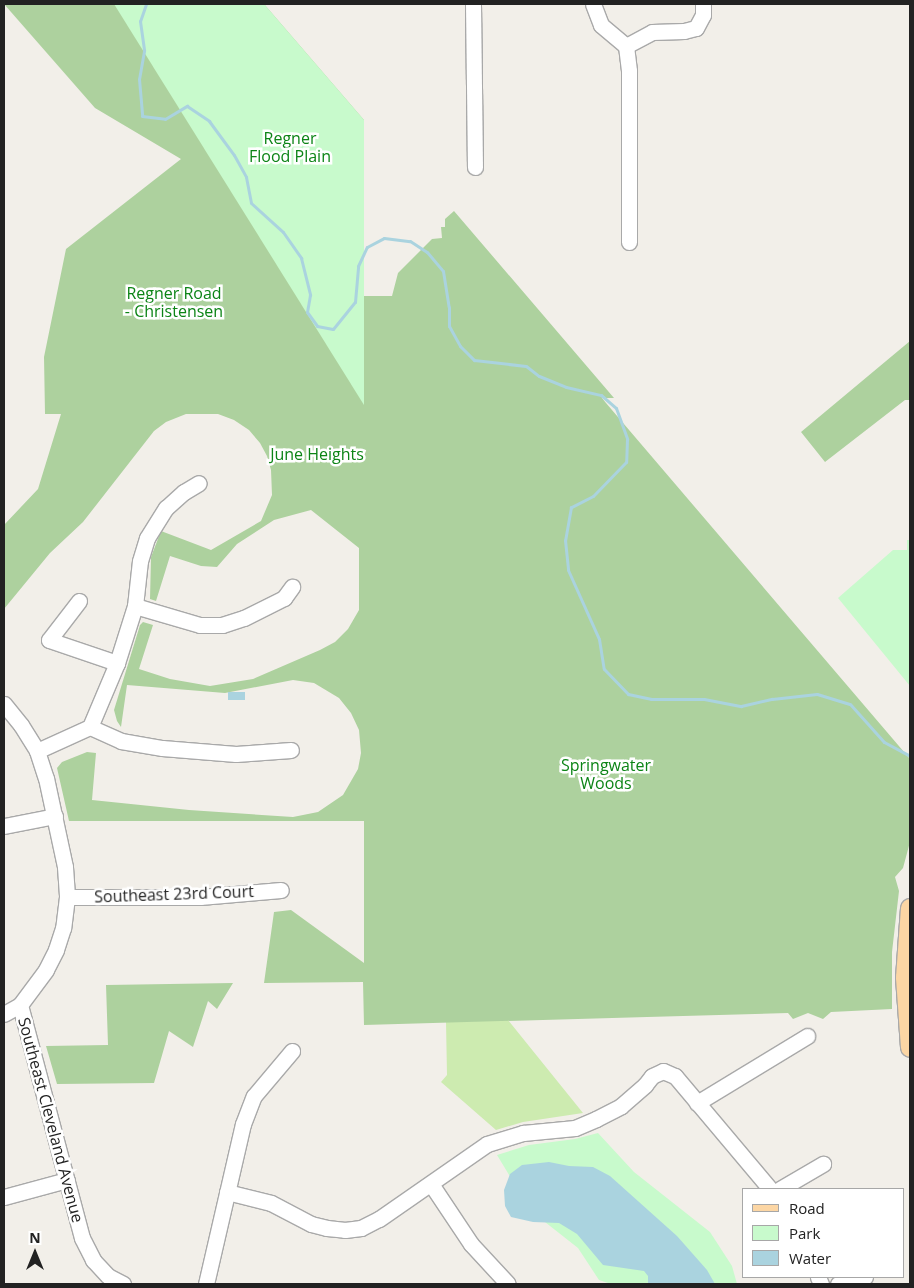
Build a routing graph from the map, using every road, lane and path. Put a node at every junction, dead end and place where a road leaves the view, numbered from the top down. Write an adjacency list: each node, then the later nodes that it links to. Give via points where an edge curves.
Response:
1 (473, 4): 5 (street)
2 (593, 4): 4 (street, via 601,25)
3 (703, 4): 4 (street, via 703,14 696,28 684,32 652,32)
4 (626, 46): 6 (street, via 629,71)
5 (475, 166)
6 (629, 242)
7 (199, 483): 10 (street, via 175,500 152,527 140,561)
8 (292, 587): 10 (street, via 284,598 222,625 200,625)
9 (78, 601): 11 (street, via 49,640)
10 (135, 606): 11 (street)
11 (117, 663): 13 (street)
12 (4, 704): 14 (street, Southeast Cleveland Avenue)
13 (90, 727): 14 (street); 15 (street, via 121,741 162,748 236,754)
14 (37, 750): 16 (street, Southeast Cleveland Avenue)
15 (291, 750)
16 (55, 816): 17 (street); 19 (street, Southeast Cleveland Avenue)
17 (4, 826)
18 (281, 890): 19 (street, Southeast 23rd Court, via 200,897)
19 (67, 897): 21 (street, Southeast Cleveland Avenue, via 56,950 43,975)
20 (910, 908): 24 (main road, via 905,978)
21 (20, 1005): 22 (street); 28 (street, Southeast Cleveland Avenue)
22 (4, 1014)
23 (806, 1036): 26 (street)
24 (910, 1047)
25 (292, 1051): 32 (street, via 254,1096 239,1138)
26 (697, 1103): 29 (street, via 675,1076 663,1071 652,1076 621,1106 596,1119 575,1128 523,1133 487,1144); 30 (street)
27 (823, 1164): 31 (street)
28 (67, 1180): 33 (street); 35 (street, Southeast Cleveland Avenue, via 82,1238 94,1260 108,1276)
29 (431, 1184): 32 (street, via 379,1219 361,1228 346,1230 310,1224 271,1202); 37 (street, via 471,1244)
30 (769, 1188)
31 (782, 1188)
32 (227, 1192): 36 (street)
33 (4, 1197)
34 (861, 1278): 38 (street)
35 (123, 1284)
36 (206, 1284)
37 (508, 1284)
38 (838, 1284)

